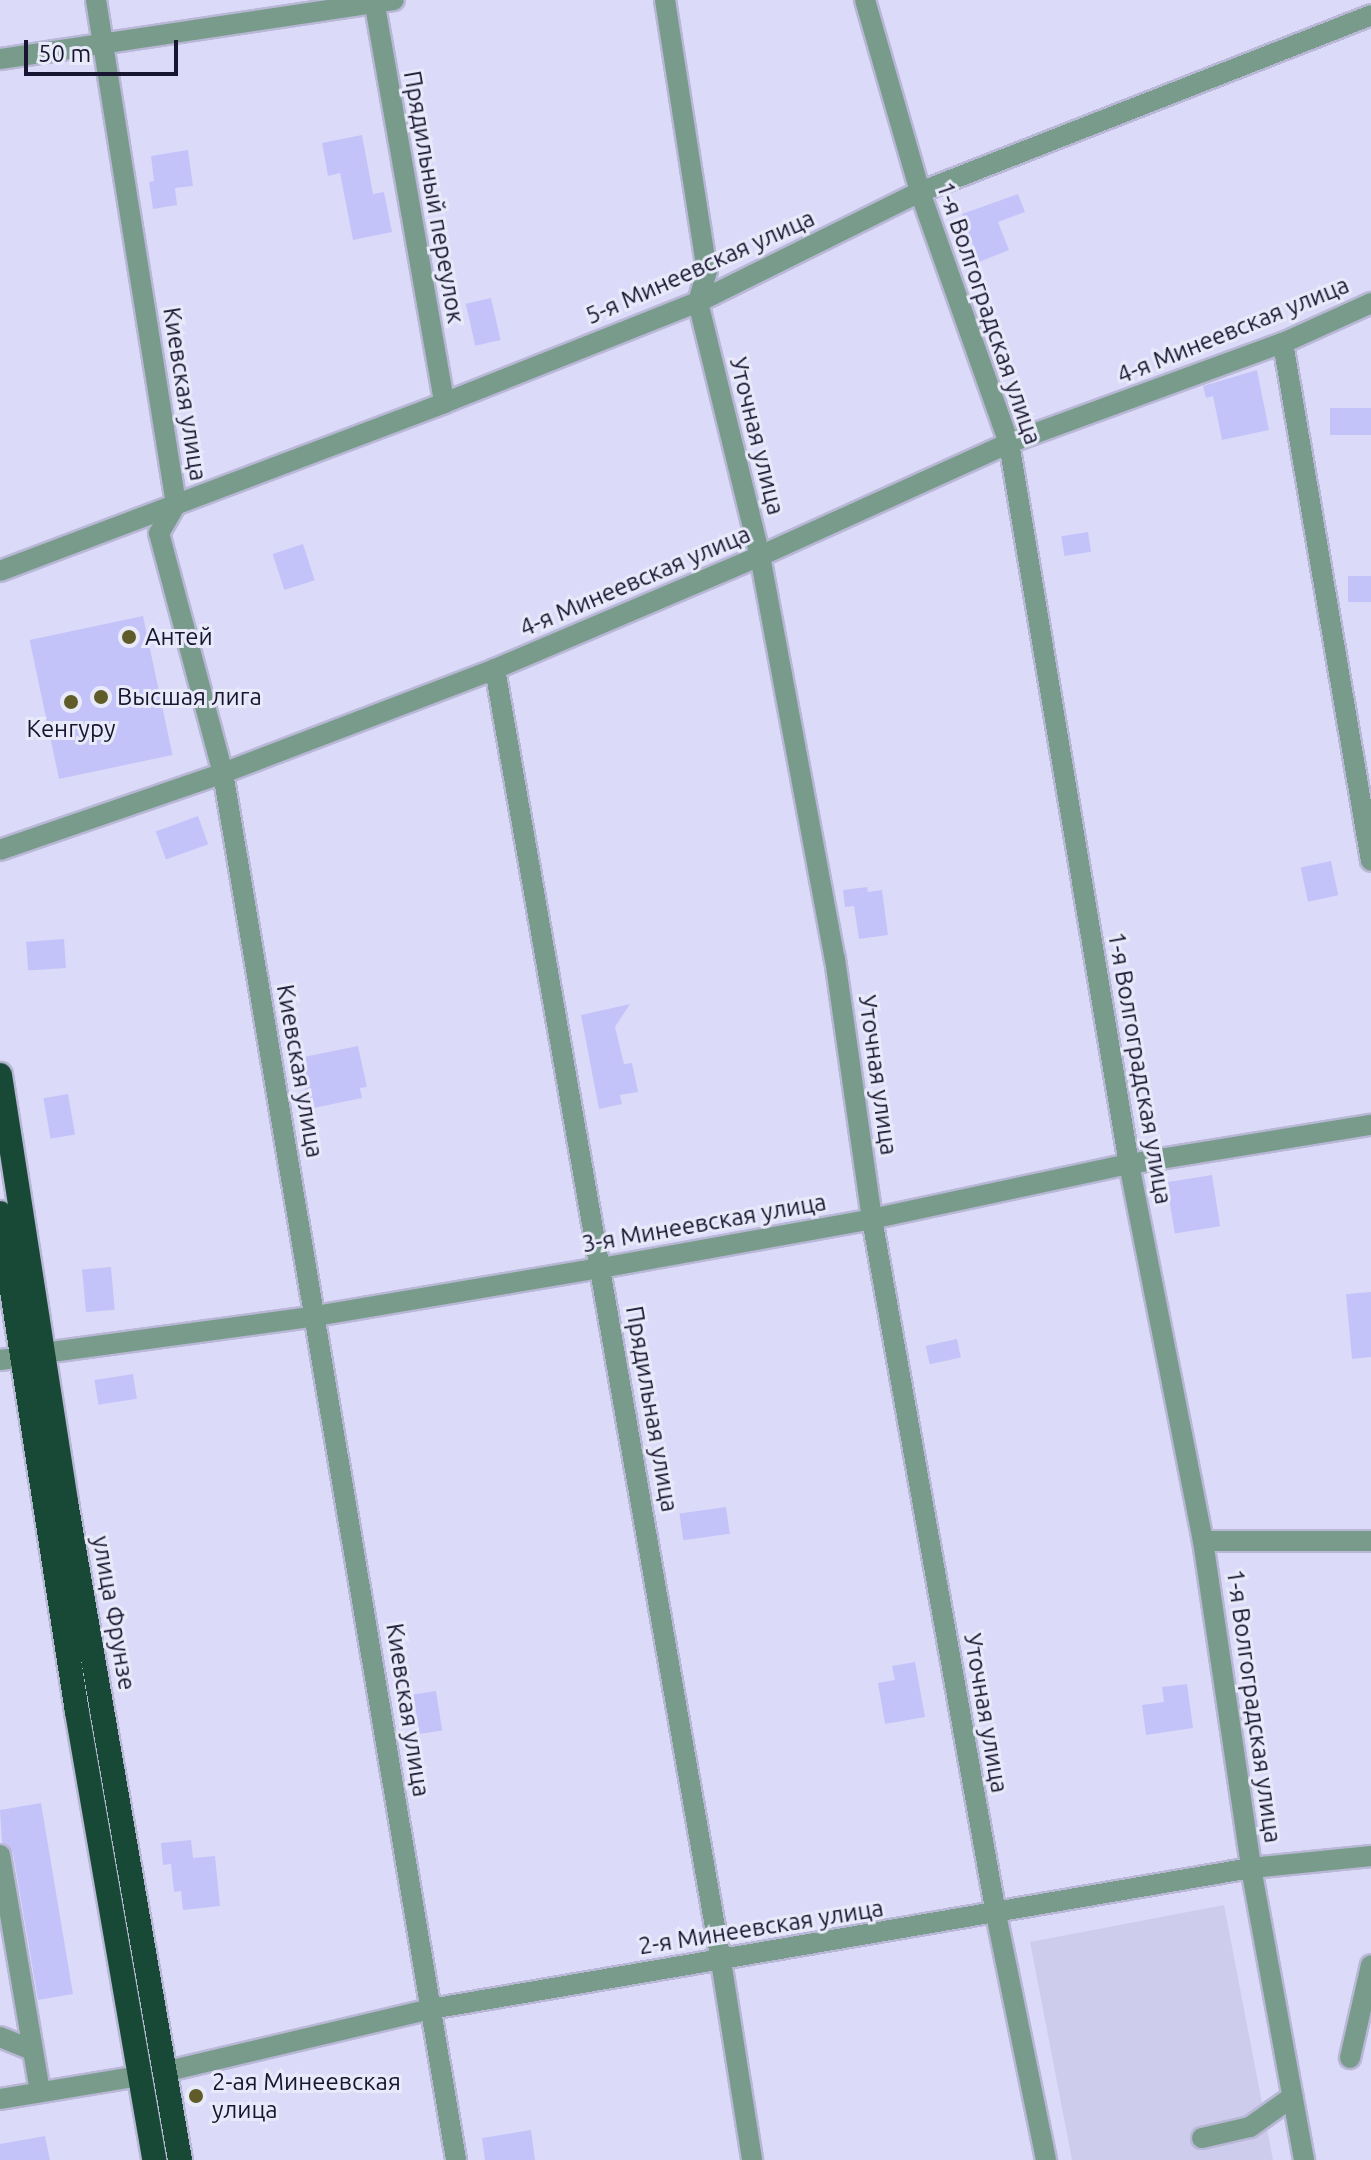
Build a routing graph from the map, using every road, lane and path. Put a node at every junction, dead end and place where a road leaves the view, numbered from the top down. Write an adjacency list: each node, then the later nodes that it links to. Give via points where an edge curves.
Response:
1 (96, 0): 6 (street, Киевская улица)
2 (665, 0): 9 (street, Уточная улица, via 707,271)
3 (865, 0): 8 (street, 1-я Волгоградская улица)
4 (380, 1): 6 (street); 12 (street, Прядильный переулок)
5 (1371, 15): 8 (street, 5-я Минеевская улица)
6 (102, 41): 7 (street); 14 (street, Киевская улица)
7 (0, 59)
8 (920, 192): 9 (street, 5-я Минеевская улица); 13 (street, 1-я Волгоградская улица)
9 (698, 302): 12 (street, 5-я Минеевская улица); 15 (street, Уточная улица)
10 (1371, 303): 11 (street, 4-я Минеевская улица)
11 (1283, 343): 13 (street, 4-я Минеевская улица); 20 (street)
12 (444, 403): 14 (street, 5-я Минеевская улица)
13 (1009, 443): 15 (street, 4-я Минеевская улица); 23 (street, 1-я Волгоградская улица)
14 (176, 504): 16 (street, 5-я Минеевская улица); 18 (street, Киевская улица, via 159,533)
15 (760, 556): 17 (street, 4-я Минеевская улица); 25 (street, Уточная улица, via 835,959)
16 (0, 571)
17 (495, 669): 18 (street, 4-я Минеевская улица); 26 (street, Прядильная улица)
18 (223, 773): 19 (street, 4-я Минеевская улица); 27 (street, Киевская улица)
19 (0, 850)
20 (1371, 861)
21 (0, 1075): 28 (highway, улица Фрунзе)
22 (1371, 1125): 23 (street, 3-я Минеевская улица)
23 (1129, 1164): 25 (street, 3-я Минеевская улица); 29 (street, 1-я Волгоградская улица)
24 (0, 1213): 28 (highway, улица Фрунзе)
25 (872, 1219): 26 (street, 3-я Минеевская улица); 34 (street, Уточная улица)
26 (601, 1268): 27 (street, 3-я Минеевская улица); 35 (street, Прядильная улица)
27 (316, 1316): 28 (street, 3-я Минеевская улица); 37 (street, Киевская улица)
28 (22, 1357): 41 (highway, улица Фрунзе); 42 (highway, улица Фрунзе)
29 (1203, 1541): 30 (street); 33 (street, 1-я Волгоградская улица)
30 (1371, 1541)
31 (0, 1855): 39 (street)
32 (1371, 1856): 33 (street, 2-я Минеевская улица)
33 (1251, 1868): 34 (street, 2-я Минеевская улица); 44 (street, 1-я Волгоградская улица)
34 (996, 1914): 35 (street, 2-я Минеевская улица); 51 (street, Уточная улица)
35 (721, 1961): 37 (street, 2-я Минеевская улица); 50 (street, Прядильная улица)
36 (1371, 1965): 40 (street)
37 (431, 2009): 41 (street, 2-я Минеевская улица); 49 (street, Киевская улица)
38 (0, 2037): 39 (street)
39 (33, 2050): 43 (street)
40 (1350, 2058)
41 (164, 2072): 42 (highway); 48 (highway, улица Фрунзе)
42 (139, 2076): 43 (street); 47 (highway, улица Фрунзе)
43 (40, 2092): 45 (street)
44 (1292, 2097): 46 (street, via 1250,2127); 52 (street, 1-я Волгоградская улица)
45 (0, 2099)
46 (1202, 2138)
47 (154, 2160)
48 (180, 2160)
49 (456, 2160)
50 (752, 2160)
51 (1046, 2160)
52 (1304, 2160)

